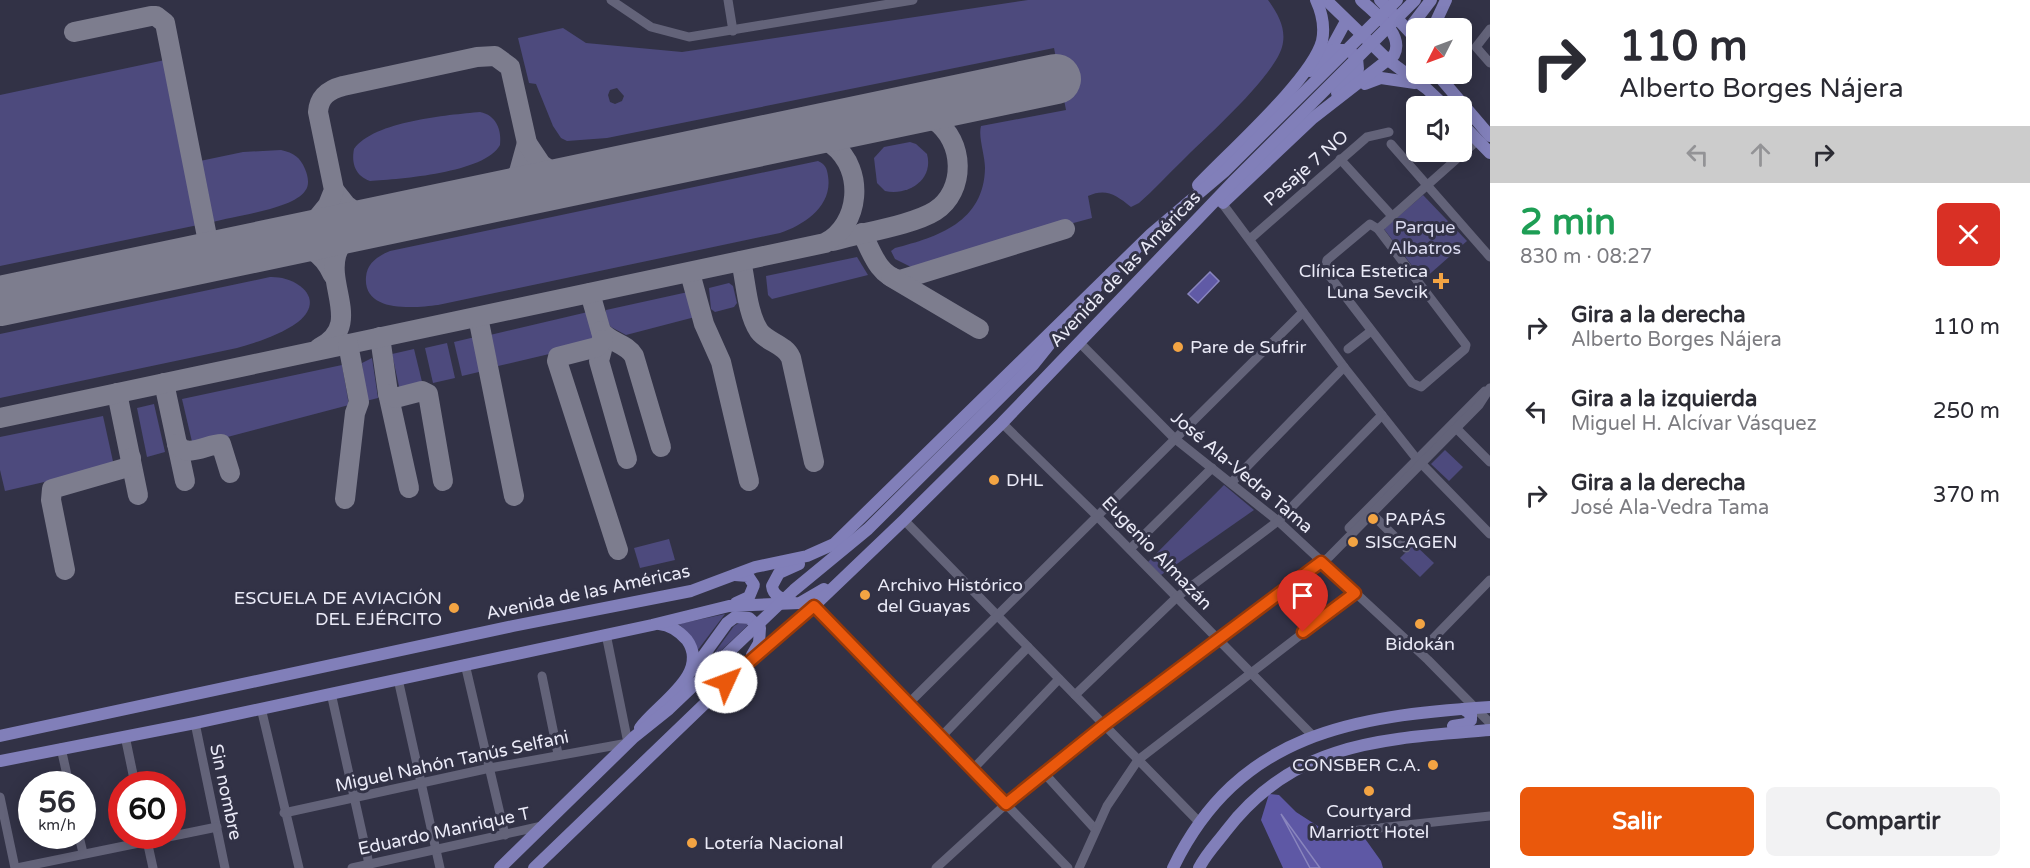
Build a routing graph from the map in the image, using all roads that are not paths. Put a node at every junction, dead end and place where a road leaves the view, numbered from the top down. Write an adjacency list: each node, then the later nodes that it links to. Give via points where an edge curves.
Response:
1 (611, 0): 19 (street, via 638,20 669,33 689,37)
2 (728, 0): 19 (street)
3 (913, 0): 13 (street)
4 (1316, 0): 29 (main road, via 1323,25 1322,42)
5 (1326, 0): 16 (main road)
6 (1361, 0): 21 (main road, via 1396,40 1397,50)
7 (1380, 0): 17 (main road)
8 (1397, 0): 45 (main road, Avenida de las Américas, via 1224,172)
9 (1410, 0): 11 (main road, via 1421,4)
10 (1415, 0): 47 (main road, Avenida de las Américas)
11 (1431, 0): 14 (main road)
12 (1446, 0): 15 (main road)
13 (886, 1): 19 (street)
14 (1421, 18)
15 (1438, 18)
16 (1346, 21): 20 (main road); 21 (main road)
17 (1406, 28)
18 (1490, 29): 22 (street, via 1476,47)
19 (733, 31)
20 (1328, 54): 29 (main road); 35 (main road, via 1338,48 1349,50 1357,58 1358,69)
21 (1388, 60): 23 (main road); 30 (main road)
22 (1490, 63)
23 (1406, 70)
24 (1406, 77): 30 (main road, via 1381,78)
25 (1425, 84): 31 (main road)
26 (1441, 84): 32 (main road)
27 (1446, 84): 33 (main road)
28 (1449, 84): 33 (main road)
29 (1290, 90): 45 (main road)
30 (1346, 94): 35 (main road)
31 (1436, 96)
32 (1453, 96)
33 (1456, 96)
34 (1472, 116): 38 (main road)
35 (1313, 118): 43 (main road)
36 (1472, 128): 38 (main road)
37 (1389, 132): 41 (street, Pasaje 7 NO, via 1372,134)
38 (1486, 134): 40 (main road); 42 (street)
39 (1391, 144): 42 (street)
40 (1490, 153)
41 (1340, 159): 44 (street); 48 (street, Pasaje 7 NO)
42 (1425, 186): 44 (street); 49 (street)
43 (1222, 203): 47 (main road); 48 (street)
44 (1392, 216): 46 (street)
45 (1162, 224): 50 (main road, Avenida de las Américas)
46 (1378, 229): 52 (street, via 1366,226 1327,260 1325,270); 52 (street, via 1465,341 1465,349 1426,386 1415,386)
47 (1179, 240): 53 (main road, Avenida de las Américas)
48 (1250, 240): 51 (street)
49 (1490, 257)
50 (1087, 297): 61 (main road, Avenida de las Américas, via 1033,365); 64 (main road, Avenida de las Américas)
51 (1302, 312): 55 (street); 60 (street)
52 (1371, 331): 54 (street)
53 (1079, 342): 58 (main road, Avenida de las Américas); 60 (street, José Ala-Vedra Tama)
54 (1348, 350)
55 (1344, 367): 57 (street); 66 (street)
56 (1490, 388): 59 (street); 62 (street, via 1475,398)
57 (1382, 415): 62 (street); 70 (street)
58 (1002, 423): 68 (street, Eugenio Almazán); 69 (main road, Avenida de las Américas)
59 (1457, 429): 62 (street); 63 (street)
60 (1174, 438): 65 (street, José Ala-Vedra Tama); 68 (street)
61 (950, 448): 64 (main road); 111 (main road, Avenida de las Américas, via 886,513 794,590)
62 (1419, 462): 67 (street); 71 (street); 75 (street, via 1324,554)
63 (1490, 462)
64 (916, 465): 72 (main road, Avenida de las Américas)
65 (1212, 468): 66 (street, José Ala-Vedra Tama); 74 (street)
66 (1231, 483): 70 (street, José Ala-Vedra Tama)
67 (1372, 514): 73 (street); 75 (street)
68 (1098, 516): 74 (street, Eugenio Almazán); 82 (street)
69 (903, 520): 80 (main road, Avenida de las Américas, via 861,562); 82 (street)
70 (1278, 521): 75 (street, José Ala-Vedra Tama); 79 (street)
71 (1490, 534)
72 (834, 544): 76 (main road, Avenida de las Américas, via 807,556); 80 (main road, via 784,570 774,580 773,592 780,598)
73 (1406, 548)
74 (1130, 549): 79 (street, Eugenio Almazán)
75 (1321, 562): 78 (street, José Ala-Vedra Tama); 85 (street)
76 (735, 575): 81 (main road, via 751,579 753,590 745,600); 107 (main road, Avenida de las Américas, via 691,591)
77 (1490, 580): 87 (street)
78 (1355, 593): 87 (street, José Ala-Vedra Tama); 90 (street)
79 (1177, 597): 85 (street, Eugenio Almazán); 96 (street)
80 (812, 602): 81 (main road); 89 (main road, Avenida de las Américas); 97 (street)
81 (729, 606): 83 (main road)
82 (997, 615): 86 (street); 97 (street)
83 (652, 625): 84 (main road); 94 (main road, via 670,626 689,644 693,664)
84 (606, 634): 88 (main road); 111 (street)
85 (1219, 640): 90 (street, Eugenio Almazán); 104 (street)
86 (1028, 647): 93 (street); 109 (street)
87 (1420, 652): 100 (street, José Ala-Vedra Tama)
88 (465, 664): 92 (main road); 116 (street)
89 (744, 665): 94 (main road, via 757,649 760,632 753,620 740,616 727,623); 147 (main road)
90 (1250, 672): 106 (street, Eugenio Almazán); 114 (street)
91 (542, 676): 113 (street)
92 (398, 679): 95 (main road); 121 (street)
93 (1059, 679): 96 (street); 117 (street)
94 (685, 680): 111 (main road)
95 (331, 693): 99 (main road); 123 (street)
96 (1075, 695): 104 (street)
97 (909, 703): 109 (street)
98 (1490, 707): 100 (main road)
99 (261, 708): 102 (main road); 125 (street)
100 (1476, 708): 101 (main road); 103 (street, José Ala-Vedra Tama)
101 (1463, 709): 106 (main road, via 1367,719); 110 (main road, via 1471,715 1466,724 1415,730)
102 (195, 723): 108 (main road); 129 (street, Sin nombre)
103 (1490, 723)
104 (1104, 725): 114 (street); 120 (street)
105 (1490, 730): 110 (main road)
106 (1312, 735): 127 (main road, via 1257,767 1225,794)
107 (0, 736)
108 (124, 736): 112 (main road); 119 (street)
109 (941, 737): 117 (street)
110 (1397, 738): 152 (main road, via 1342,749 1313,760 1267,789 1237,816)
111 (631, 740): 113 (street, Miguel Nahón Tanús Selfani); 128 (main road)
112 (61, 748): 115 (main road); 118 (street)
113 (558, 754): 116 (street, Miguel Nahón Tanús Selfani)
114 (1138, 760): 127 (street); 130 (street, via 1121,781)
115 (0, 761)
116 (490, 768): 121 (street, Miguel Nahón Tanús Selfani); 133 (street)
117 (973, 770): 124 (street)
118 (66, 771)
119 (132, 771)
120 (1045, 774): 124 (street); 130 (street)
121 (421, 782): 123 (street, Miguel Nahón Tanús Selfani); 137 (street)
122 (0, 797): 140 (street)
123 (354, 799): 125 (street, Miguel Nahón Tanús Selfani); 139 (street)
124 (1006, 804): 148 (street); 149 (street)
125 (284, 813): 143 (street)
126 (1490, 816): 132 (street)
127 (1200, 823): 151 (main road)
128 (542, 826): 133 (street, Eduardo Manrique T); 146 (main road)
129 (217, 827): 131 (street); 142 (street, Sin nombre)
130 (1095, 829): 150 (street)
131 (186, 832)
132 (1323, 834)
133 (505, 835): 137 (street, Eduardo Manrique T)
134 (108, 848): 138 (street)
135 (82, 849): 138 (street)
136 (149, 849): 141 (street)
137 (436, 850): 139 (street, Eduardo Manrique T); 145 (street)
138 (83, 853): 140 (street)
139 (369, 864): 144 (street, Eduardo Manrique T)
140 (16, 868)
141 (153, 868)
142 (225, 868)
143 (299, 868)
144 (352, 868)
145 (440, 868)
146 (500, 868)
147 (534, 868)
148 (936, 868)
149 (1068, 868)
150 (1079, 868)
151 (1173, 868)
152 (1199, 868)

